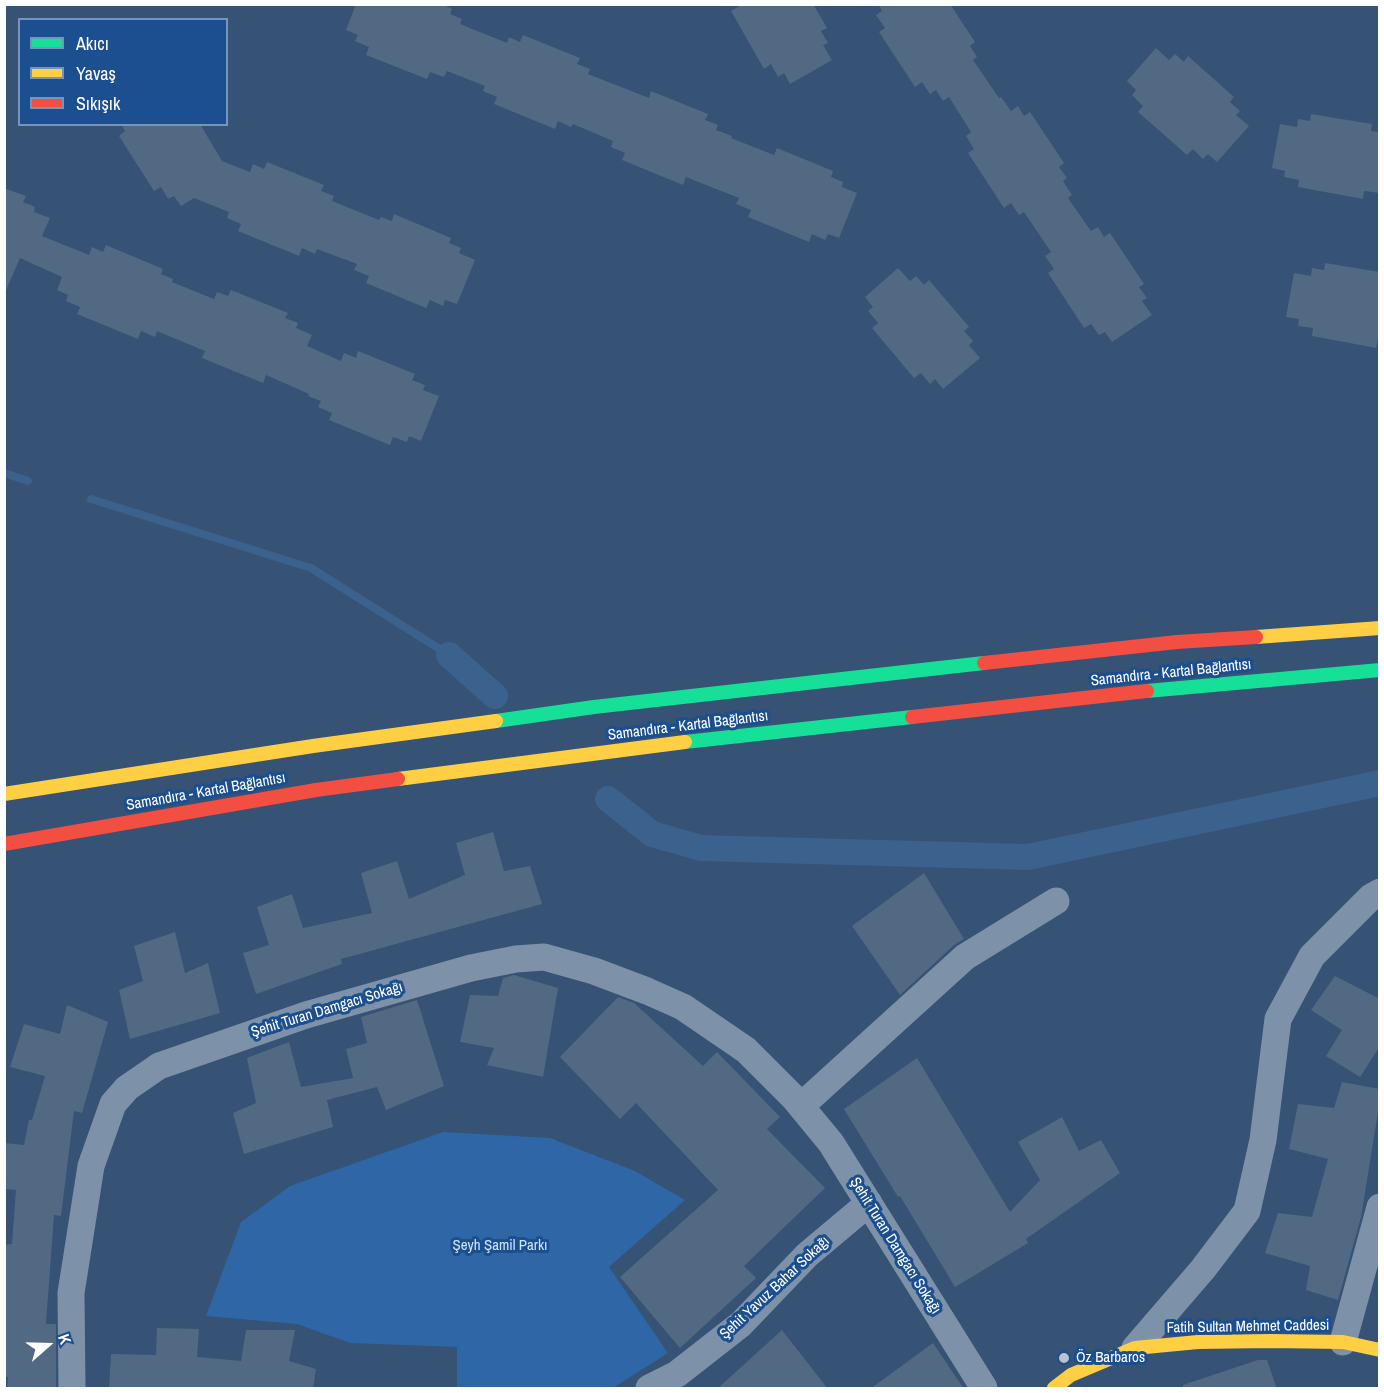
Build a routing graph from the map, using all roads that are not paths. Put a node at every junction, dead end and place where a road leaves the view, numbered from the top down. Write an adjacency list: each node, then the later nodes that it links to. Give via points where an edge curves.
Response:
1 (1380, 628): 3 (main road, Samandıra - Kartal Bağlantısı, via 1177,642 594,707)
2 (1380, 670): 4 (main road, Samandıra - Kartal Bağlantısı, via 648,746 316,790)
3 (4, 794)
4 (4, 844)
5 (1380, 892): 11 (street, via 1312,956 1278,1019 1263,1140 1247,1211)
6 (1056, 901): 7 (street, via 965,957)
7 (801, 1106): 8 (street, Şehit Turan Damgacı Sokağı, via 831,1143); 13 (street, Şehit Turan Damgacı Sokağı, via 746,1050 683,1007 626,983 544,957 471,968 402,987 306,1015 159,1066 127,1088 113,1104 91,1166 71,1293)
8 (869, 1203): 14 (street, Şehit Yavuz Bahar Sokağı, via 807,1255 741,1324 677,1374); 15 (street, Şehit Turan Damgacı Sokağı)
9 (1380, 1207): 10 (street)
10 (1343, 1342): 11 (main road, Fatih Sultan Mehmet Caddesi, via 1198,1342); 12 (main road, Fatih Sultan Mehmet Caddesi)
11 (1136, 1348): 16 (main road, Fatih Sultan Mehmet Caddesi, via 1071,1375)
12 (1380, 1350)
13 (72, 1389)
14 (649, 1389)
15 (984, 1389)
16 (1054, 1389)

